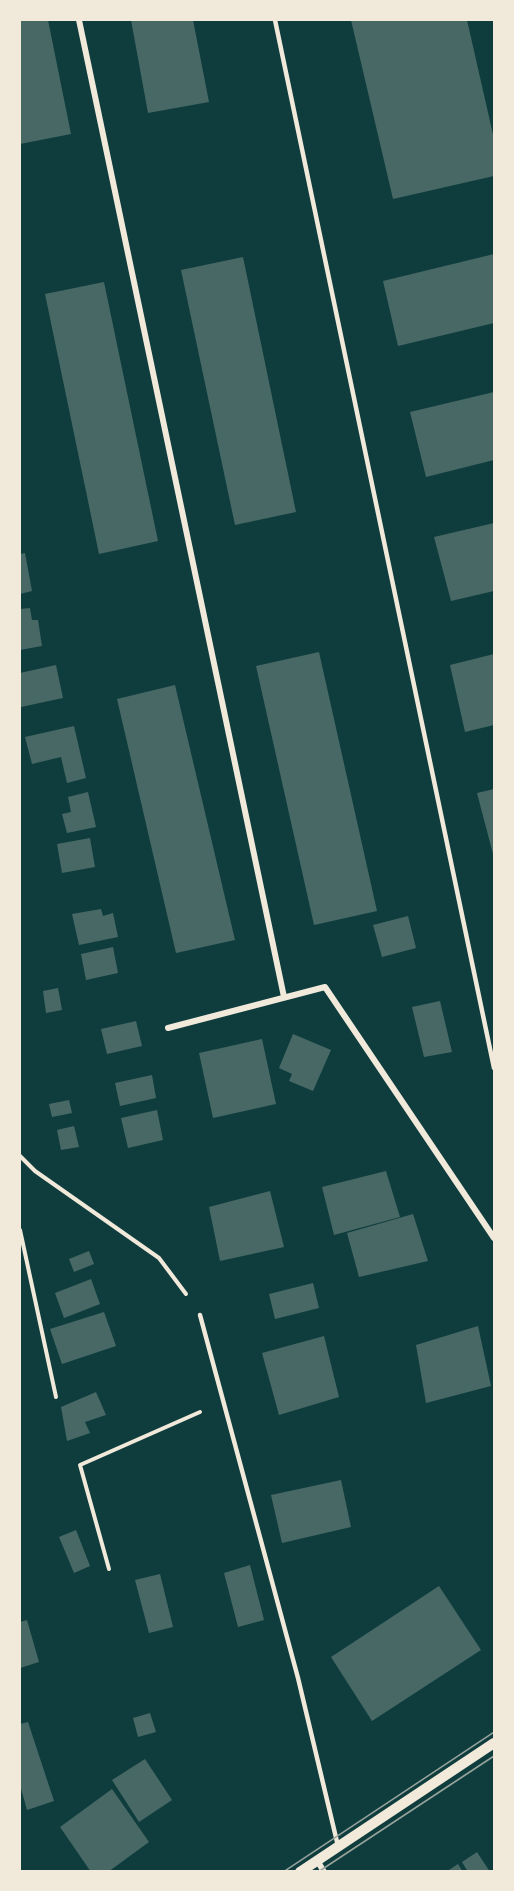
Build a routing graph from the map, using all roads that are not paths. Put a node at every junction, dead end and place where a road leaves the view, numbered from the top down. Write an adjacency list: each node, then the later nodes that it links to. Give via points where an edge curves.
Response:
1 (79, 20): 3 (street)
2 (275, 20): 5 (lane)
3 (284, 997): 4 (street); 6 (street, via 325,987)
4 (168, 1028)
5 (495, 1068)
6 (495, 1238)
7 (200, 1314): 9 (lane, via 298,1678)
8 (495, 1743): 9 (street)
9 (338, 1846): 10 (street)
10 (317, 1860): 11 (street); 12 (street)
11 (300, 1872)
12 (324, 1872)

